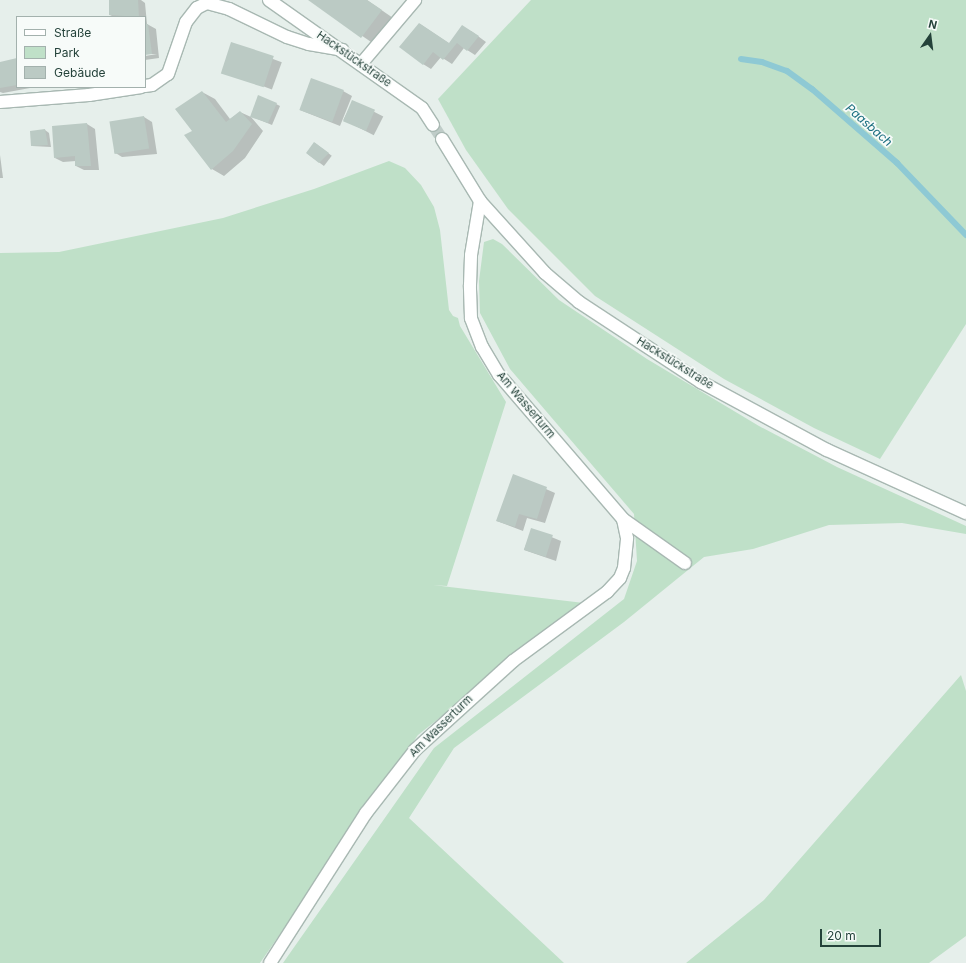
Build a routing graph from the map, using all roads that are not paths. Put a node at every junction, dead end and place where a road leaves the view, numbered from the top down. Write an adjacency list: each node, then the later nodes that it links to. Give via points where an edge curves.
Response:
1 (269, 0): 3 (street, Hackstückstraße)
2 (415, 0): 4 (street)
3 (342, 50): 4 (street, Hackstückstraße); 5 (street, via 294,39 229,9 207,4 197,8 186,22 168,74 152,85)
4 (361, 64): 8 (street, Hackstückstraße, via 422,108)
5 (146, 86)
6 (135, 88): 7 (street, via 89,96)
7 (0, 102)
8 (433, 125)
9 (442, 139): 10 (street, Hackstückstraße)
10 (480, 201): 11 (street, Hackstückstraße, via 546,273 579,302 701,382 827,450); 12 (street, Am Wasserturm, via 471,255 470,285 471,318 482,347 499,375)
11 (966, 514)
12 (623, 519): 13 (street, Am Wasserturm); 14 (street, Am Wasserturm, via 628,538 620,578 607,592 513,661 415,750 366,813)
13 (685, 564)
14 (270, 963)

